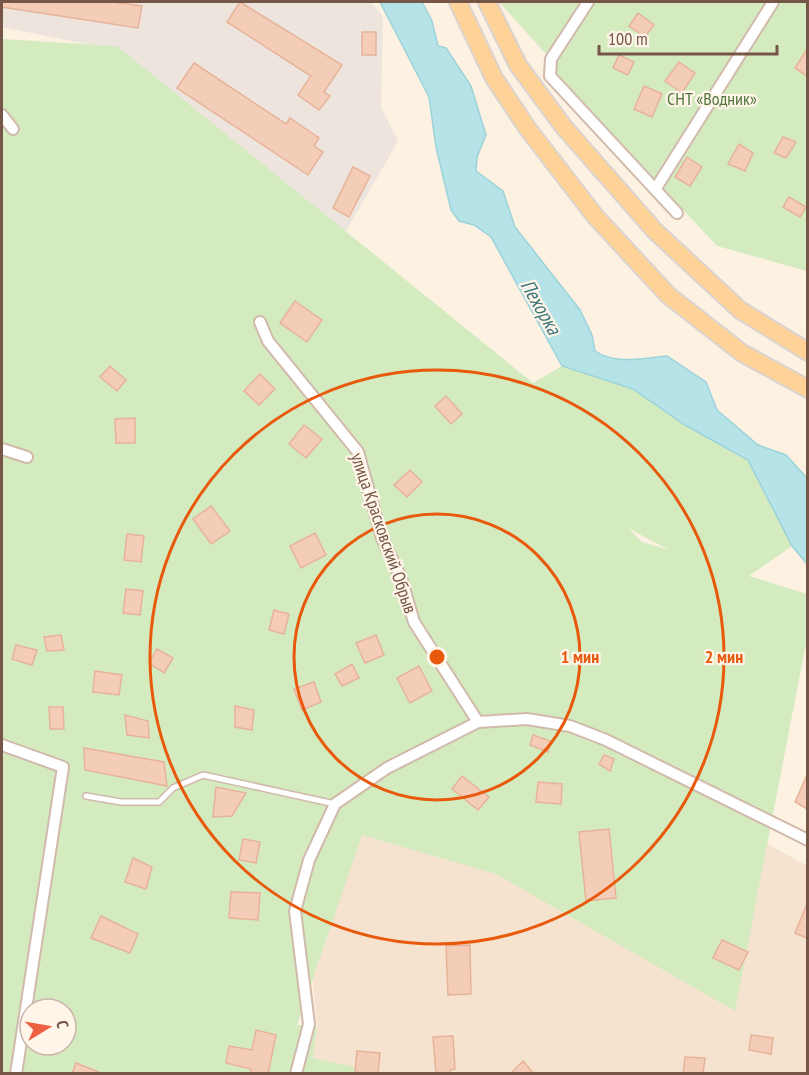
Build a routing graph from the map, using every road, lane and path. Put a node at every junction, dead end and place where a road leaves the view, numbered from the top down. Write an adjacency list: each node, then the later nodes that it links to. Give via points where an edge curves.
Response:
1 (458, 2): 11 (main road, via 494,78 595,216 668,295 742,353)
2 (487, 2): 10 (main road, via 518,65 563,126 655,231 740,310)
3 (588, 2): 7 (street, via 551,59 549,76)
4 (773, 2): 7 (street)
5 (2, 116): 6 (street)
6 (13, 129)
7 (656, 188): 8 (street)
8 (677, 213)
9 (260, 322): 14 (street, улица Красковский Обрыв, via 268,341 358,452 382,538 401,578 414,622)
10 (807, 352)
11 (807, 389)
12 (2, 449): 13 (street)
13 (27, 457)
14 (478, 722): 17 (street, via 387,768); 18 (street, via 527,719 570,726)
15 (2, 745): 19 (street, via 63,767)
16 (86, 796): 17 (lane, via 121,802 159,802 173,788 203,775)
17 (335, 804): 20 (street, via 309,860 295,911 309,1024)
18 (807, 840)
19 (16, 1074)
20 (296, 1074)

